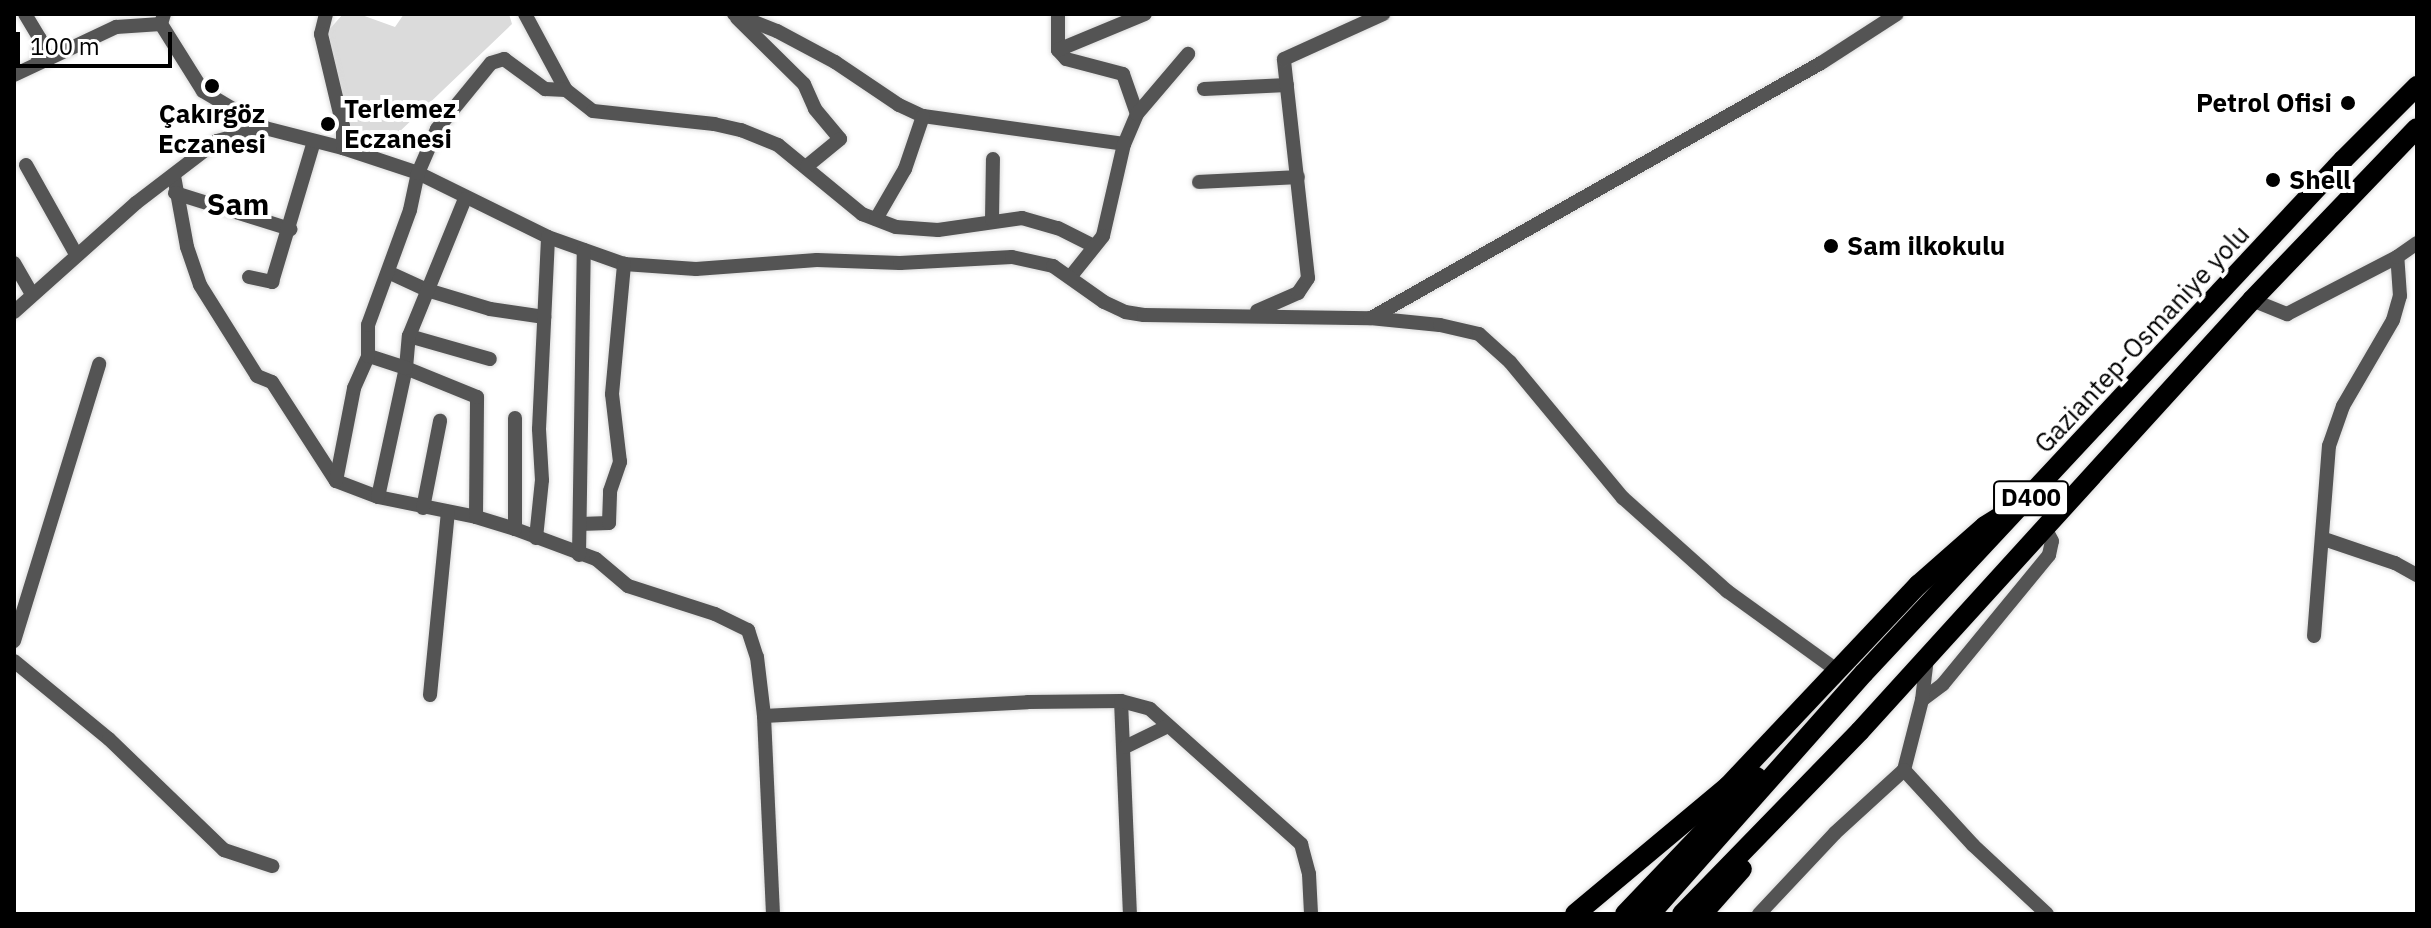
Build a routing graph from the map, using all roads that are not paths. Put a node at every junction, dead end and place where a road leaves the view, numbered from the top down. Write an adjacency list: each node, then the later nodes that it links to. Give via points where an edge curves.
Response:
1 (25, 14): 12 (street, via 40,39)
2 (326, 14): 24 (street, via 321,34 343,126)
3 (525, 14): 17 (street)
4 (734, 14): 19 (street, via 777,31); 27 (street, via 804,84 815,109 840,139)
5 (1058, 14): 10 (street)
6 (1145, 14): 10 (street)
7 (1383, 14): 14 (street, via 1284,59)
8 (1897, 14): 54 (street, via 1821,63)
9 (163, 19): 12 (street, via 116,27); 20 (street, via 203,91)
10 (1058, 50): 18 (street, via 1066,59 1123,74)
11 (1188, 54): 18 (street)
12 (38, 61): 13 (street)
13 (14, 75)
14 (1287, 85): 16 (street); 30 (street)
15 (2417, 86): 64 (highway, Gaziantep-Osmaniye yolu / D400)
16 (1204, 89)
17 (566, 90): 27 (street, via 593,111 741,130 778,145); 28 (street, via 545,89 497,59 443,120)
18 (1137, 114): 23 (street)
19 (923, 116): 23 (street); 34 (street, via 905,169)
20 (265, 128): 22 (street); 29 (street, via 217,141)
21 (2417, 128): 50 (highway, Gaziantep-Osmaniye yolu / D400)
22 (314, 141): 24 (street); 36 (street)
23 (1124, 144): 39 (street, via 1103,236)
24 (343, 148): 28 (street)
25 (993, 159): 35 (street)
26 (26, 165): 41 (street)
27 (807, 166): 34 (street, via 862,214)
28 (418, 173): 33 (street); 45 (street)
29 (174, 176): 32 (street); 41 (street)
30 (1298, 177): 31 (street); 52 (street, via 1308,278 1298,293 1270,308)
31 (1199, 182)
32 (175, 193): 36 (street); 62 (street, via 200,285 257,376 272,382)
33 (465, 199): 37 (street); 48 (street)
34 (876, 219): 35 (street, via 896,227 938,230)
35 (992, 220): 39 (street, via 1022,218)
36 (290, 229): 47 (street, via 272,282)
37 (548, 237): 40 (street); 53 (street)
38 (2417, 243): 42 (street)
39 (1094, 246): 46 (street)
40 (584, 250): 44 (street); 68 (street)
41 (76, 254): 49 (street)
42 (2397, 257): 50 (street, via 2287,314); 72 (street, via 2400,296 2393,320 2343,406 2329,446)
43 (14, 263): 49 (street)
44 (624, 264): 46 (street, via 696,269 793,261 1012,257 1053,266); 68 (street, via 612,394 620,462 610,491 609,523)
45 (390, 273): 48 (street); 56 (street, via 368,325)
46 (1071, 276): 52 (street, via 1125,312)
47 (249, 277)
48 (427, 290): 53 (street, via 505,313); 55 (street)
49 (31, 293): 51 (street)
50 (2252, 300): 69 (highway, Gaziantep-Osmaniye yolu / D400)
51 (14, 312)
52 (1233, 316): 54 (street)
53 (544, 317): 71 (street)
54 (1370, 318): 79 (street, via 1479,334 1510,362 1623,498 1727,591)
55 (409, 336): 57 (street); 59 (street)
56 (368, 356): 59 (street); 62 (street, via 354,388)
57 (490, 359)
58 (99, 364): 76 (street)
59 (406, 368): 63 (street); 67 (street, via 477,397)
60 (515, 418): 70 (street)
61 (440, 421): 65 (street)
62 (336, 481): 63 (street)
63 (378, 497): 65 (street)
64 (2024, 505): 79 (highway, via 1985,526 1918,585); 83 (highway, Gaziantep-Osmaniye yolu / D400)
65 (423, 508): 66 (street)
66 (448, 512): 67 (street); 80 (street)
67 (476, 517): 70 (street)
68 (580, 524): 73 (street)
69 (2045, 528): 77 (highway, Gaziantep-Osmaniye yolu / D400); 81 (street, via 2052,541 2049,555 1943,684)
70 (515, 529): 71 (street)
71 (536, 538): 73 (street)
72 (2324, 539): 74 (street); 75 (street)
73 (579, 555): 84 (street, via 596,559 628,586 748,630)
74 (2417, 575)
75 (2314, 636)
76 (14, 641)
77 (1927, 658): 81 (street); 86 (highway, Gaziantep-Osmaniye yolu / D400)
78 (14, 661): 89 (street, via 109,739 224,850)
79 (1838, 671): 93 (highway, via 1728,786)
80 (430, 695)
81 (1922, 700): 88 (street)
82 (1121, 701): 84 (street); 85 (street, via 1150,709); 87 (street)
83 (1828, 715): 94 (highway, D400, via 1781,752); 95 (highway, Gaziantep-Osmaniye yolu / D400)
84 (764, 716): 90 (street)
85 (1168, 726): 87 (street); 92 (street, via 1301,844)
86 (1860, 731): 96 (highway, Gaziantep-Osmaniye yolu / D400); 97 (highway, D400, via 1821,784)
87 (1125, 747): 91 (street)
88 (1904, 770): 98 (street); 99 (street)
89 (272, 866)
90 (773, 914)
91 (1130, 914)
92 (1311, 914)
93 (1575, 914)
94 (1625, 914)
95 (1650, 914)
96 (1682, 914)
97 (1702, 914)
98 (1759, 914)
99 (2047, 914)

